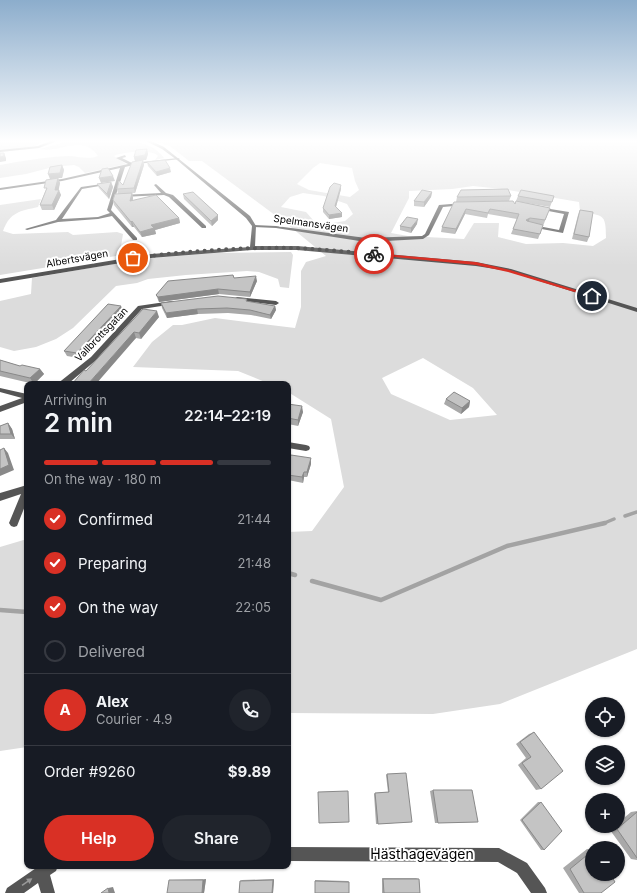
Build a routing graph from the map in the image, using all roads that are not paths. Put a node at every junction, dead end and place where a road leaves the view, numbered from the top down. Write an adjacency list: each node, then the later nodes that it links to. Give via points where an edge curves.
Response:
1 (44, 183): 5 (street)
2 (207, 183): 13 (street, via 248,217)
3 (118, 184): 7 (street); 11 (street, via 81,188)
4 (156, 185): 6 (street)
5 (0, 189)
6 (164, 194): 7 (street); 14 (street, via 171,196)
7 (113, 197): 10 (street, via 109,210)
8 (466, 204): 13 (street, Spelmansvägen, via 441,206 427,235 423,237 366,240)
9 (536, 207): 16 (street, via 567,213)
10 (113, 214): 11 (street, via 98,218); 18 (street)
11 (58, 221): 15 (street)
12 (528, 225): 16 (street)
13 (254, 226): 19 (street)
14 (204, 227)
15 (27, 229)
16 (561, 232): 17 (street)
17 (560, 238)
18 (135, 239)
19 (252, 248): 20 (street, Albertsvägen, via 151,256); 24 (street, Albertsvägen, via 367,253 476,264 509,270)
20 (0, 281)
21 (226, 298): 23 (street)
22 (177, 302): 25 (street, Vallbrottsgatan, via 140,307 93,359)
23 (276, 303)
24 (637, 310)
25 (67, 381)
26 (0, 390): 27 (street)
27 (24, 397)
28 (24, 399): 29 (street)
29 (0, 410)
30 (291, 446): 31 (street)
31 (306, 448)
32 (24, 490): 33 (street)
33 (0, 497)
34 (24, 497): 35 (street)
35 (14, 523)
36 (291, 854): 40 (street, Hästhagevägen, via 499,855 522,868)
37 (47, 869): 38 (street, one-way to 37); 39 (street)
38 (12, 893)
39 (48, 893)
40 (540, 893)

